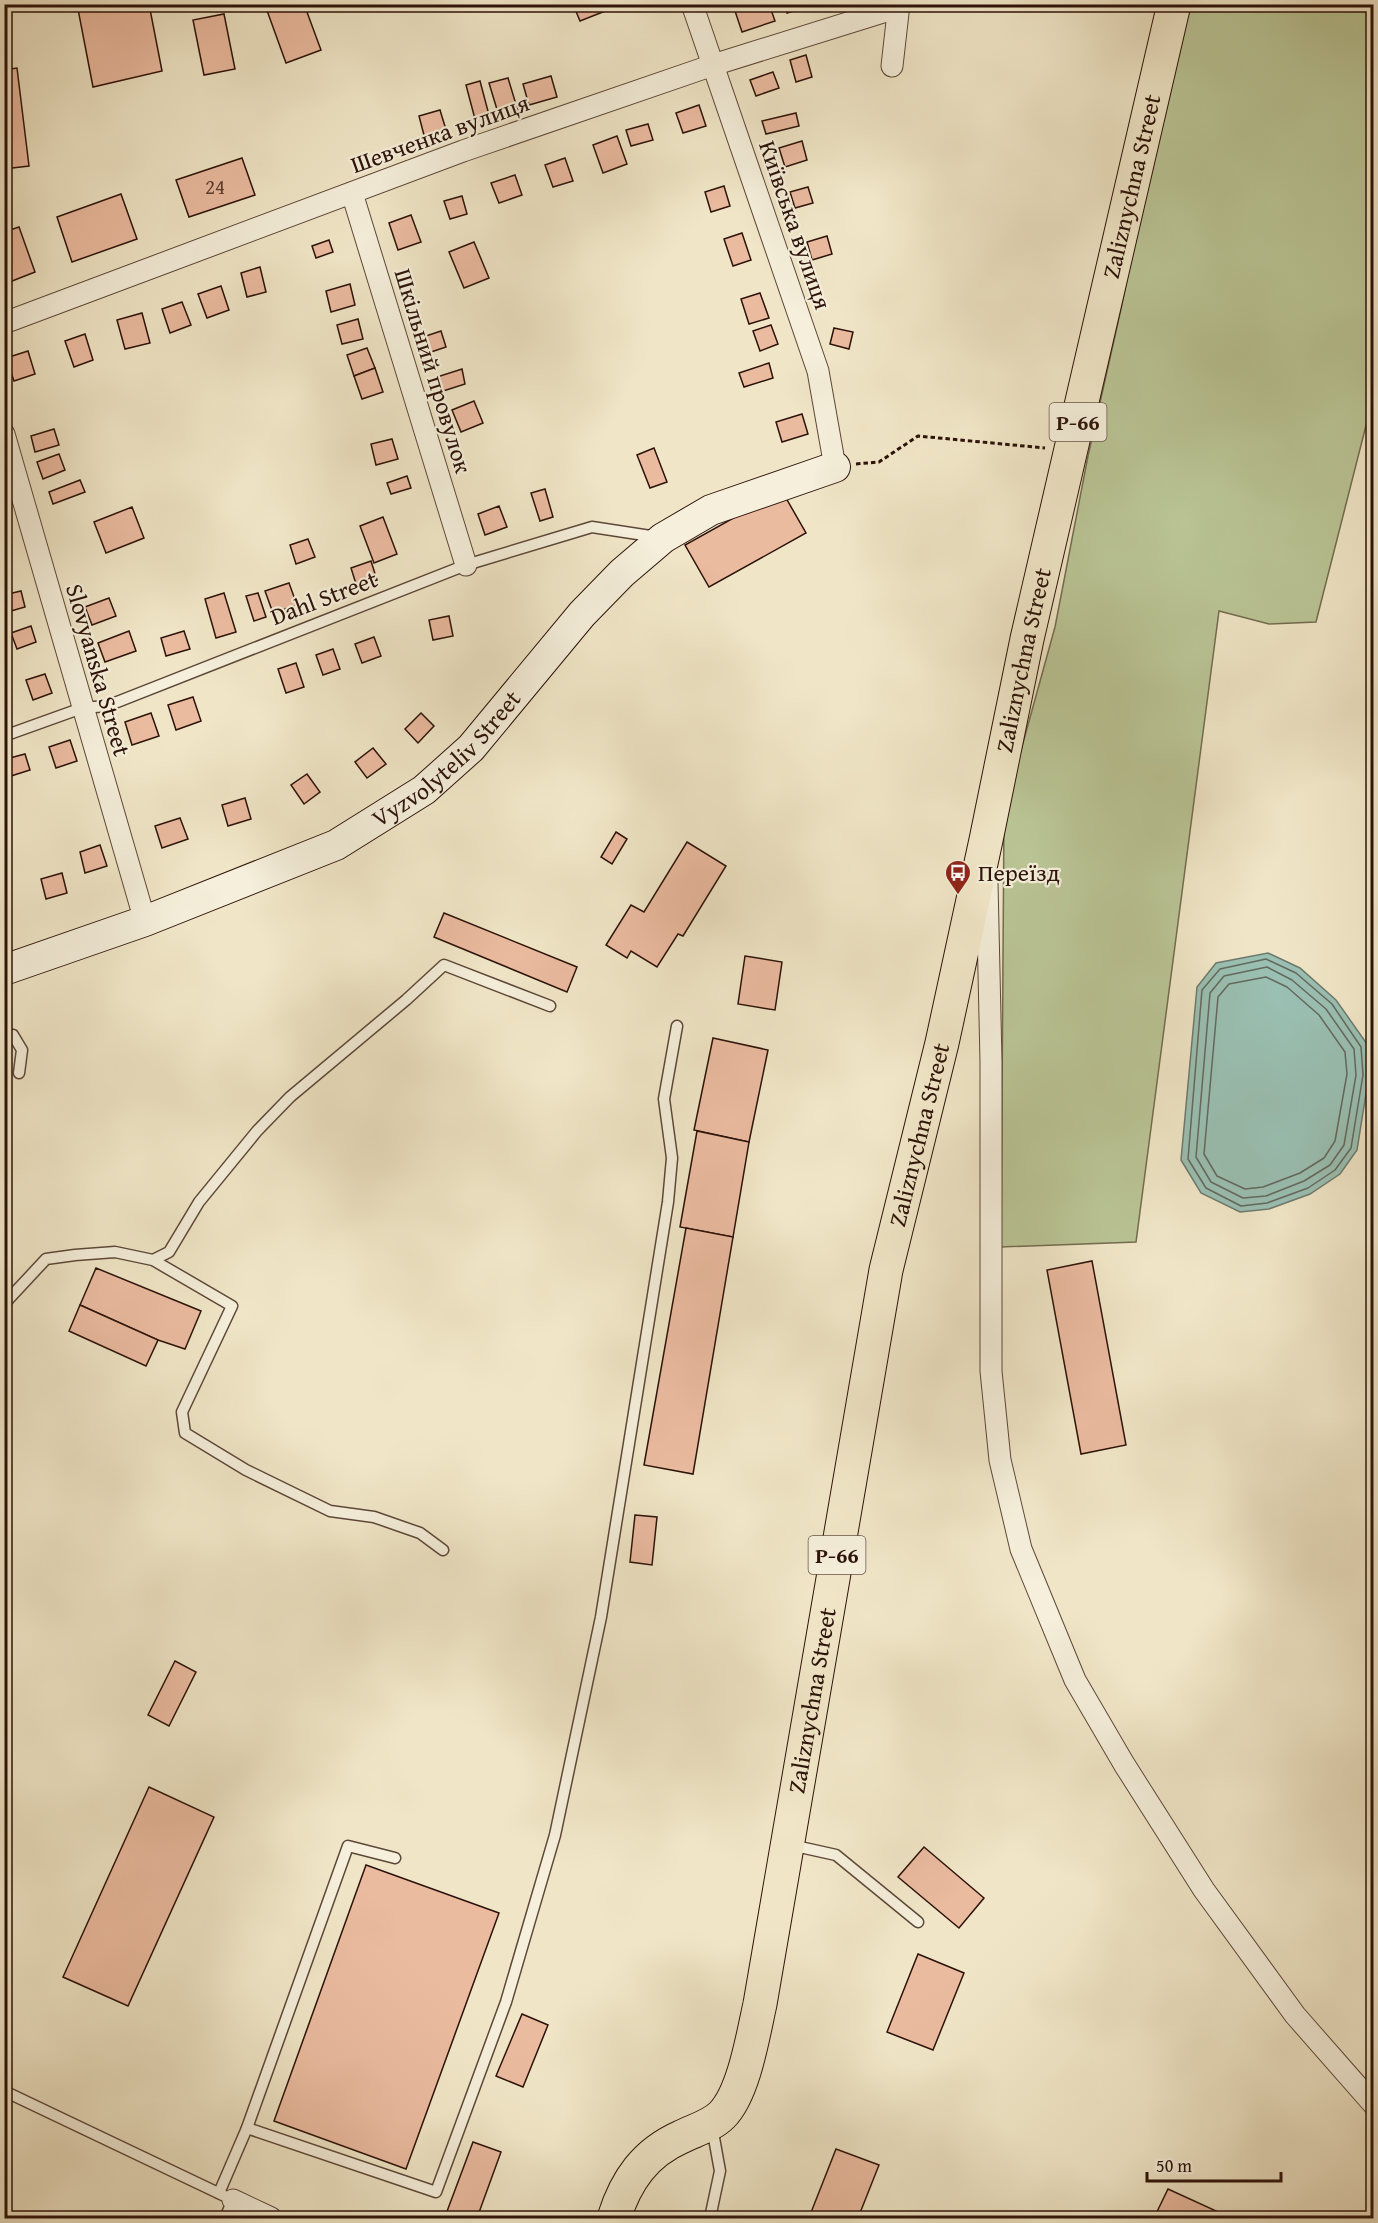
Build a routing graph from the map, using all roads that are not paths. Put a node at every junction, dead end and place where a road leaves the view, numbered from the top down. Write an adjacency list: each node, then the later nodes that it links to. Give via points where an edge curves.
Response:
1 (692, 4): 4 (street, Київська вулиця)
2 (1174, 4): 14 (main road, Zaliznychna Street / Р-66, via 1027,639)
3 (899, 6): 4 (street, Шевченка вулиця); 5 (street)
4 (713, 65): 6 (street, Шевченка вулиця); 9 (street, Київська вулиця, via 818,371)
5 (892, 66)
6 (352, 193): 7 (street, Шевченка вулиця); 11 (street, Шкільний провулок)
7 (4, 323)
8 (4, 434): 12 (street, Slovyanska Street)
9 (835, 467): 10 (street, Vyzvolyteliv Street, via 711,510)
10 (663, 538): 11 (lane, Dahl Street, via 592,526); 15 (street, Vyzvolyteliv Street, via 582,614 471,748 424,790 336,845)
11 (466, 565): 12 (lane, Dahl Street, via 107,706)
12 (82, 708): 13 (lane, Dahl Street); 15 (street, Slovyanska Street)
13 (4, 736)
14 (986, 840): 24 (main road, Zaliznychna Street / Р-66, via 942,1043 886,1270); 28 (street, via 991,1371 1000,1460 1021,1549 1075,1680 1130,1774 1204,1890 1295,2015)
15 (145, 921): 16 (street, Vyzvolyteliv Street)
16 (4, 970)
17 (550, 1006): 21 (lane, via 444,965 265,1122 199,1202 169,1252)
18 (677, 1026): 30 (lane, via 664,1099 672,1158 668,1202 601,1617 555,1835 506,2002 436,2192)
19 (4, 1036): 20 (lane, via 13,1035 22,1050)
20 (19, 1073)
21 (153, 1260): 22 (lane, via 115,1252 46,1259); 23 (lane, via 232,1306 182,1412 185,1433 246,1470 330,1511 374,1517 420,1533)
22 (4, 1304)
23 (443, 1550)
24 (788, 1844): 26 (lane, via 836,1856); 29 (main road, Zaliznychna Street / Р-66, via 748,2058 732,2102)
25 (395, 1858): 30 (lane, via 348,1846)
26 (918, 1922)
27 (4, 2091): 31 (lane)
28 (1374, 2105)
29 (711, 2124): 33 (main road, Zaliznychna Street / Р-66, via 658,2149 640,2165); 34 (lane, via 720,2171)
30 (247, 2128): 31 (lane)
31 (226, 2204): 32 (street)
32 (271, 2218)
33 (614, 2218)
34 (710, 2218)

